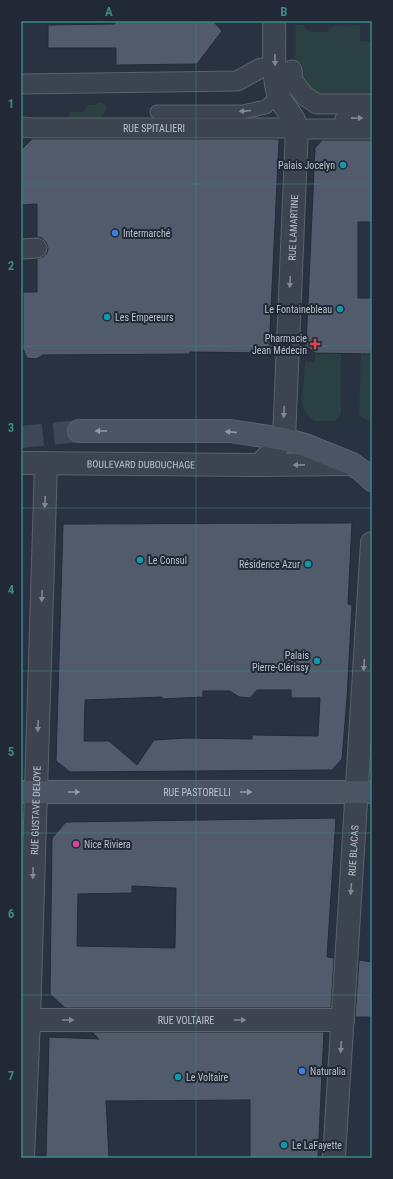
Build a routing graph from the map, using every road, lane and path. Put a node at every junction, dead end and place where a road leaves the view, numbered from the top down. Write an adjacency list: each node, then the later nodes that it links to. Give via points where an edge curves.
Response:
1 (274, 21): 5 (street, RUE LAMARTINE, one-way to 5)
2 (260, 68): 4 (street, via 237,81)
3 (292, 70): 6 (street, via 293,81 305,96 317,104)
4 (21, 84)
5 (278, 95): 7 (lane, one-way to 7, via 266,107 242,112); 15 (street, RUE LAMARTINE, one-way to 15, via 294,118 297,128)
6 (372, 104)
7 (157, 112)
8 (342, 118): 9 (lane, one-way to 9)
9 (372, 118)
10 (21, 127): 11 (street, RUE SPITALIERI)
11 (287, 128)
12 (309, 129): 13 (street)
13 (372, 129)
14 (79, 431): 15 (main road, one-way to 14, via 230,431)
15 (284, 439): 18 (main road); 19 (street)
16 (21, 463): 17 (street, BOULEVARD DUBOUCHAGE)
17 (46, 463): 19 (street, BOULEVARD DUBOUCHAGE); 22 (street, RUE GUSTAVE DELOYE, one-way to 22)
18 (362, 464): 19 (street, BOULEVARD DUBOUCHAGE, one-way to 19); 20 (main road)
19 (260, 465)
20 (372, 480)
21 (372, 543): 23 (street, RUE BLACAS, one-way to 23)
22 (28, 792): 23 (main road, RUE PASTORELLI, one-way to 23); 24 (street, RUE GUSTAVE DELOYE, one-way to 24)
23 (364, 792): 25 (street, RUE BLACAS, one-way to 25)
24 (29, 1020): 25 (street, RUE VOLTAIRE, one-way to 25); 26 (street, RUE GUSTAVE DELOYE)
25 (343, 1020): 27 (street, RUE BLACAS, one-way to 27)
26 (22, 1158)
27 (334, 1158)

